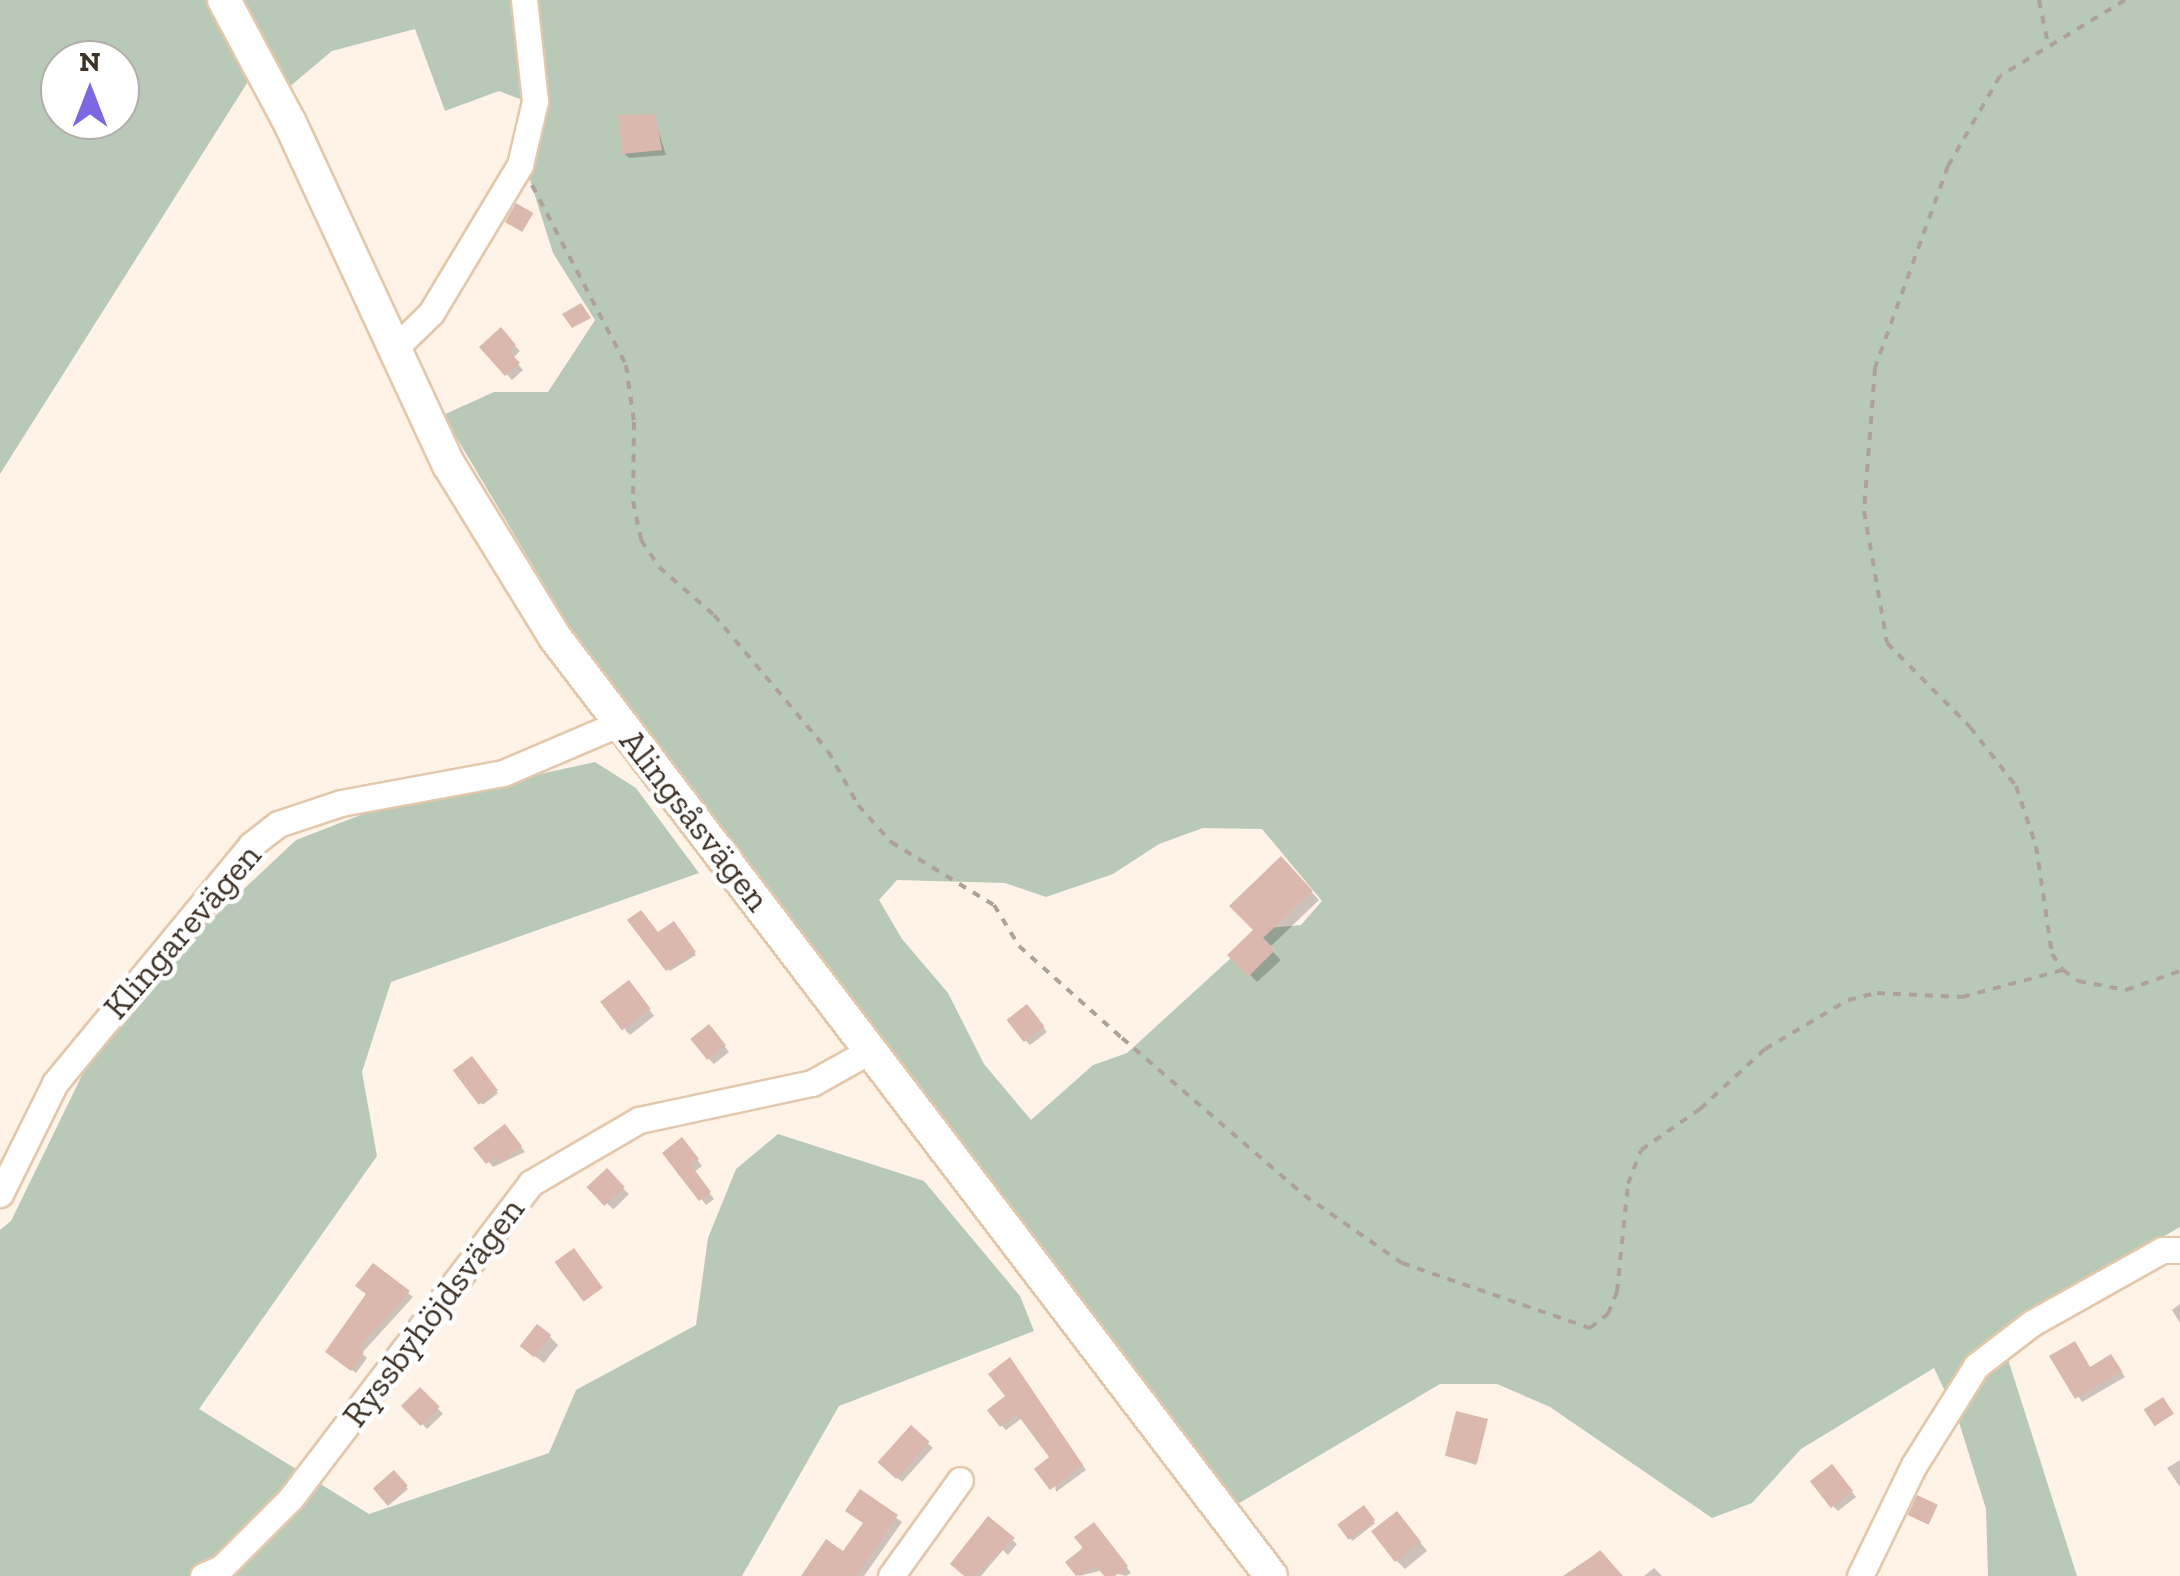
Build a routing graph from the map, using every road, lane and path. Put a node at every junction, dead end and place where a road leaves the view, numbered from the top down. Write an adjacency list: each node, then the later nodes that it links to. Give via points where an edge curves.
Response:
1 (224, 0): 7 (main road, Alingsåsvägen)
2 (524, 0): 6 (street, via 535,102)
3 (2039, 0): 5 (path)
4 (2125, 0): 5 (path)
5 (2048, 47): 9 (path, via 2000,76 1948,166 1904,276 1875,368 1864,512 1887,643 1970,726 2016,786 2036,846 2052,954)
6 (520, 165): 7 (street, via 431,313); 9 (path, via 626,365 633,501 641,540 658,566 714,614 828,751 858,805 892,842 994,905 1018,946 1107,1025 1304,1194 1402,1263 1590,1328 1608,1314 1617,1292 1628,1184 1641,1150 1700,1109 1765,1049 1848,1000 1877,993 1962,997)
7 (395, 348): 8 (main road, Alingsåsvägen, via 474,509 554,636)
8 (620, 723): 11 (main road, Alingsåsvägen); 12 (street, Klingarevägen, via 503,773 341,803 278,824 251,845 55,1083)
9 (2063, 970): 10 (path, via 2078,981 2126,990)
10 (2180, 971)
11 (870, 1050): 15 (street, Ryssbyhöjdsvägen, via 812,1083 639,1120 531,1183 291,1498 222,1568); 17 (main road, Alingsåsvägen)
12 (0, 1194)
13 (2180, 1250): 18 (street, via 2162,1250 2032,1323 1976,1366 1914,1465)
14 (960, 1480): 16 (street)
15 (203, 1576)
16 (891, 1576)
17 (1271, 1576)
18 (1860, 1576)

